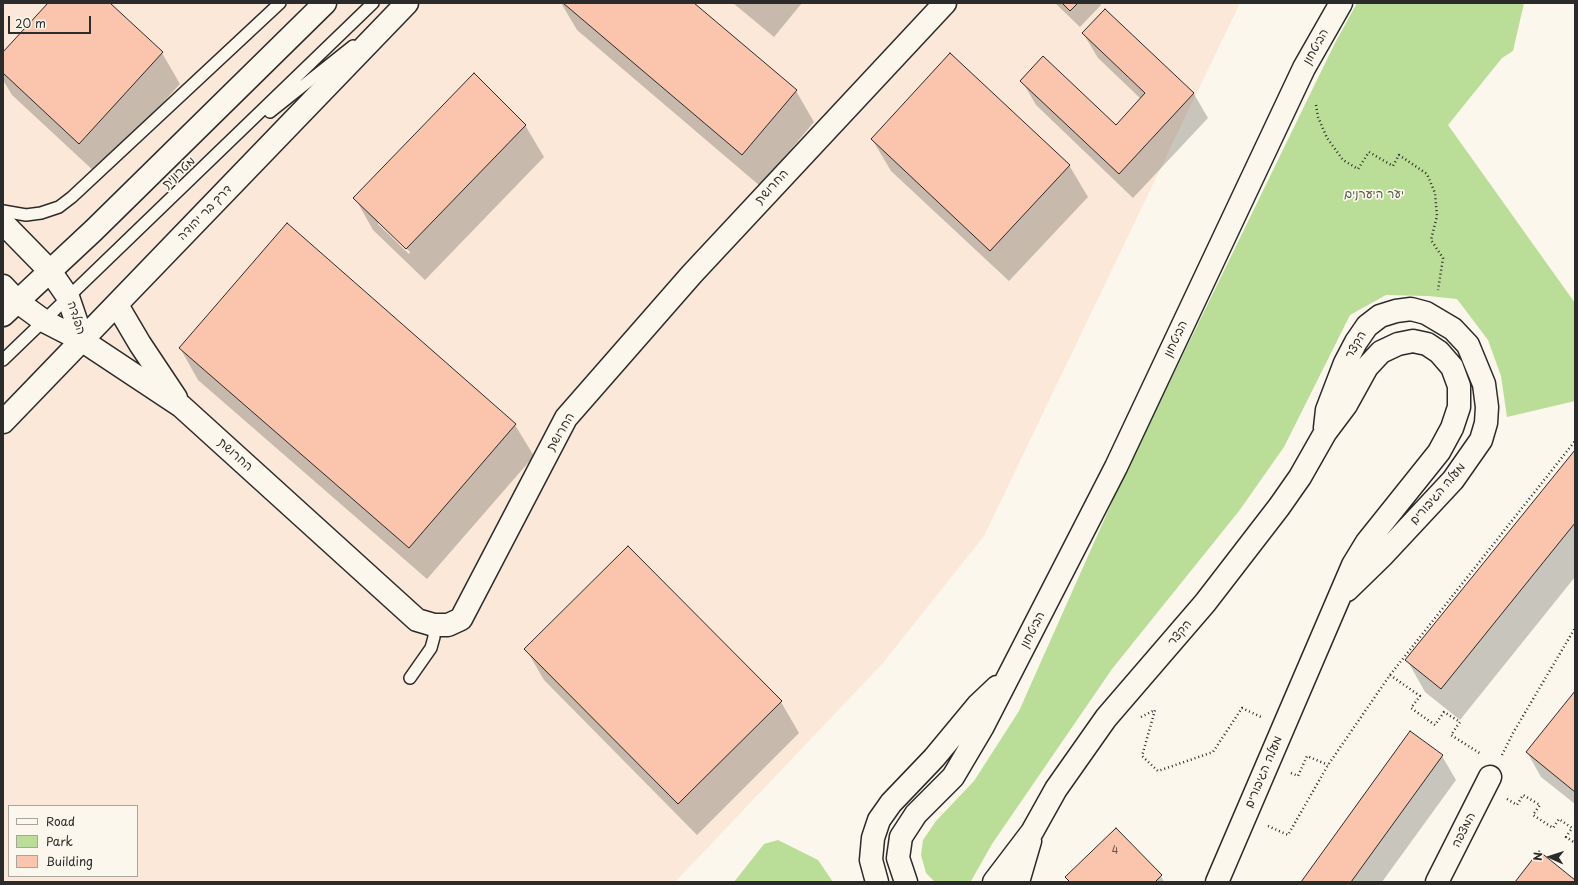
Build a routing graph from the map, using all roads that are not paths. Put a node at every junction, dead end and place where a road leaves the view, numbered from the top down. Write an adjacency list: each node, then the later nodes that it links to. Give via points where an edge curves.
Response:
1 (280, 3): 8 (lane, via 72,197 58,207 41,213 26,215)
2 (325, 3): 10 (street)
3 (373, 3): 7 (lane, מטרונית)
4 (407, 3): 7 (lane); 13 (street, דרך בר יהודה)
5 (945, 3): 24 (street, החרושת, via 692,274 566,418 461,619 448,625)
6 (1341, 3): 25 (street, הביטחון, via 1304,68 1116,467)
7 (222, 151): 12 (lane, מטרונית)
8 (3, 210)
9 (3, 223): 10 (street, הפלדה)
10 (50, 271): 12 (street, הפלדה); 14 (street)
11 (3, 286): 14 (street, הפלדה)
12 (68, 297): 16 (lane, מטרונית); 17 (street, הפלדה)
13 (117, 305): 17 (street, דרך בר יהודה); 20 (street, החרושת)
14 (10, 309): 16 (street, הפלדה)
15 (1434, 317): 22 (street, הקצר, via 1411,309 1396,310 1380,316 1367,326 1345,363 1327,410); 23 (street, מעלה הגיבורים, via 1453,329 1468,345 1478,368 1484,384 1486,407 1486,423 1481,440 1453,480 1383,555)
16 (44, 321): 17 (street, הפלדה); 19 (lane, מטרונית)
17 (83, 341): 20 (street, החרושת); 21 (street, דרך בר יהודה)
18 (1427, 344): 22 (street, הקצר, via 1413,341 1398,344 1381,352 1367,367 1346,405); 23 (street, מעלה הגיבורים, via 1452,366 1459,386 1458,407 1452,428 1439,452 1367,542 1353,565)
19 (3, 360)
20 (182, 406): 24 (street, החרושת, via 417,620)
21 (3, 422)
22 (1325, 433): 28 (street, הקצר, via 1300,477 1249,547 1205,603 1106,718 1056,789)
23 (1340, 596): 33 (street, מעלה הגיבורים)
24 (434, 625): 26 (lane, via 432,648)
25 (1010, 675): 29 (street, הביטחון, via 978,705 879,820 873,838 871,860); 30 (street, הביטחון, via 953,777 916,814 901,837 898,858 901,874)
26 (410, 678)
27 (1490, 778): 34 (street, המצפה)
28 (1032, 832): 31 (street, הקצר); 32 (street, הקצר)
29 (877, 882)
30 (906, 882)
31 (994, 882)
32 (1018, 882)
33 (1217, 882)
34 (1437, 882)

